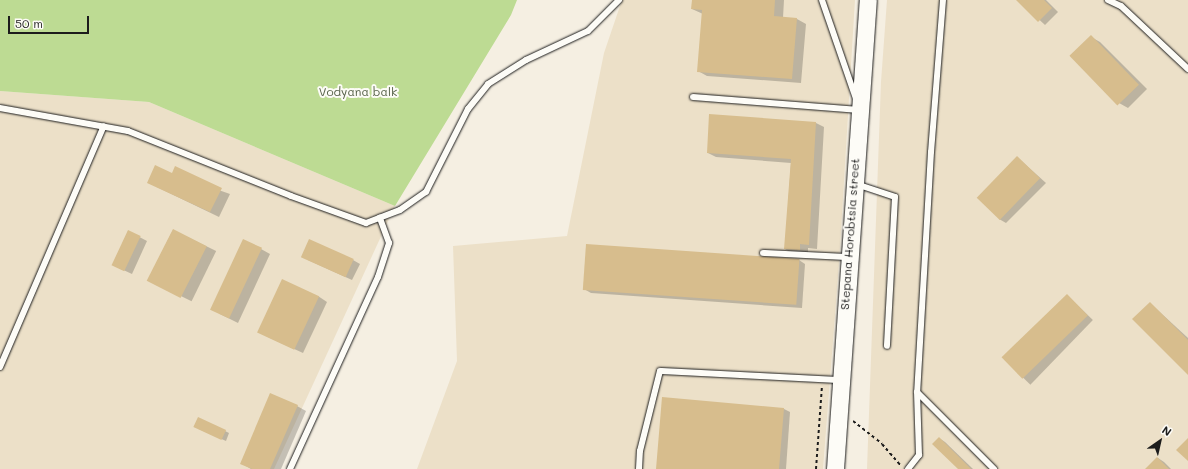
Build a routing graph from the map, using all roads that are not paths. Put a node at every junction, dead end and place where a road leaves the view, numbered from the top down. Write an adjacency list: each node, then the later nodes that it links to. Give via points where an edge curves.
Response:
1 (619, 0): 12 (lane, via 588,31 526,60 488,84 468,109 426,192 400,210)
2 (822, 0): 9 (lane)
3 (868, 0): 9 (main road, Stepana Horobtsia street)
4 (943, 0): 18 (lane)
5 (1108, 0): 6 (lane, via 1122,6)
6 (1188, 69)
7 (693, 97): 9 (lane)
8 (0, 108): 10 (lane)
9 (860, 110): 11 (main road, Stepana Horobtsia street)
10 (104, 126): 12 (lane, via 128,131 366,223); 16 (lane)
11 (854, 183): 14 (main road, Stepana Horobtsia street); 15 (lane, via 895,197)
12 (380, 218): 19 (lane, via 389,243 378,277)
13 (763, 252): 14 (lane)
14 (848, 257): 17 (main road, Stepana Horobtsia street)
15 (887, 346)
16 (0, 367)
17 (840, 380): 20 (lane, via 660,371 640,451); 21 (main road, Stepana Horobtsia street)
18 (917, 392): 22 (lane, via 919,454); 23 (lane)
19 (290, 469)
20 (639, 469)
21 (835, 469)
22 (908, 469)
23 (994, 469)

